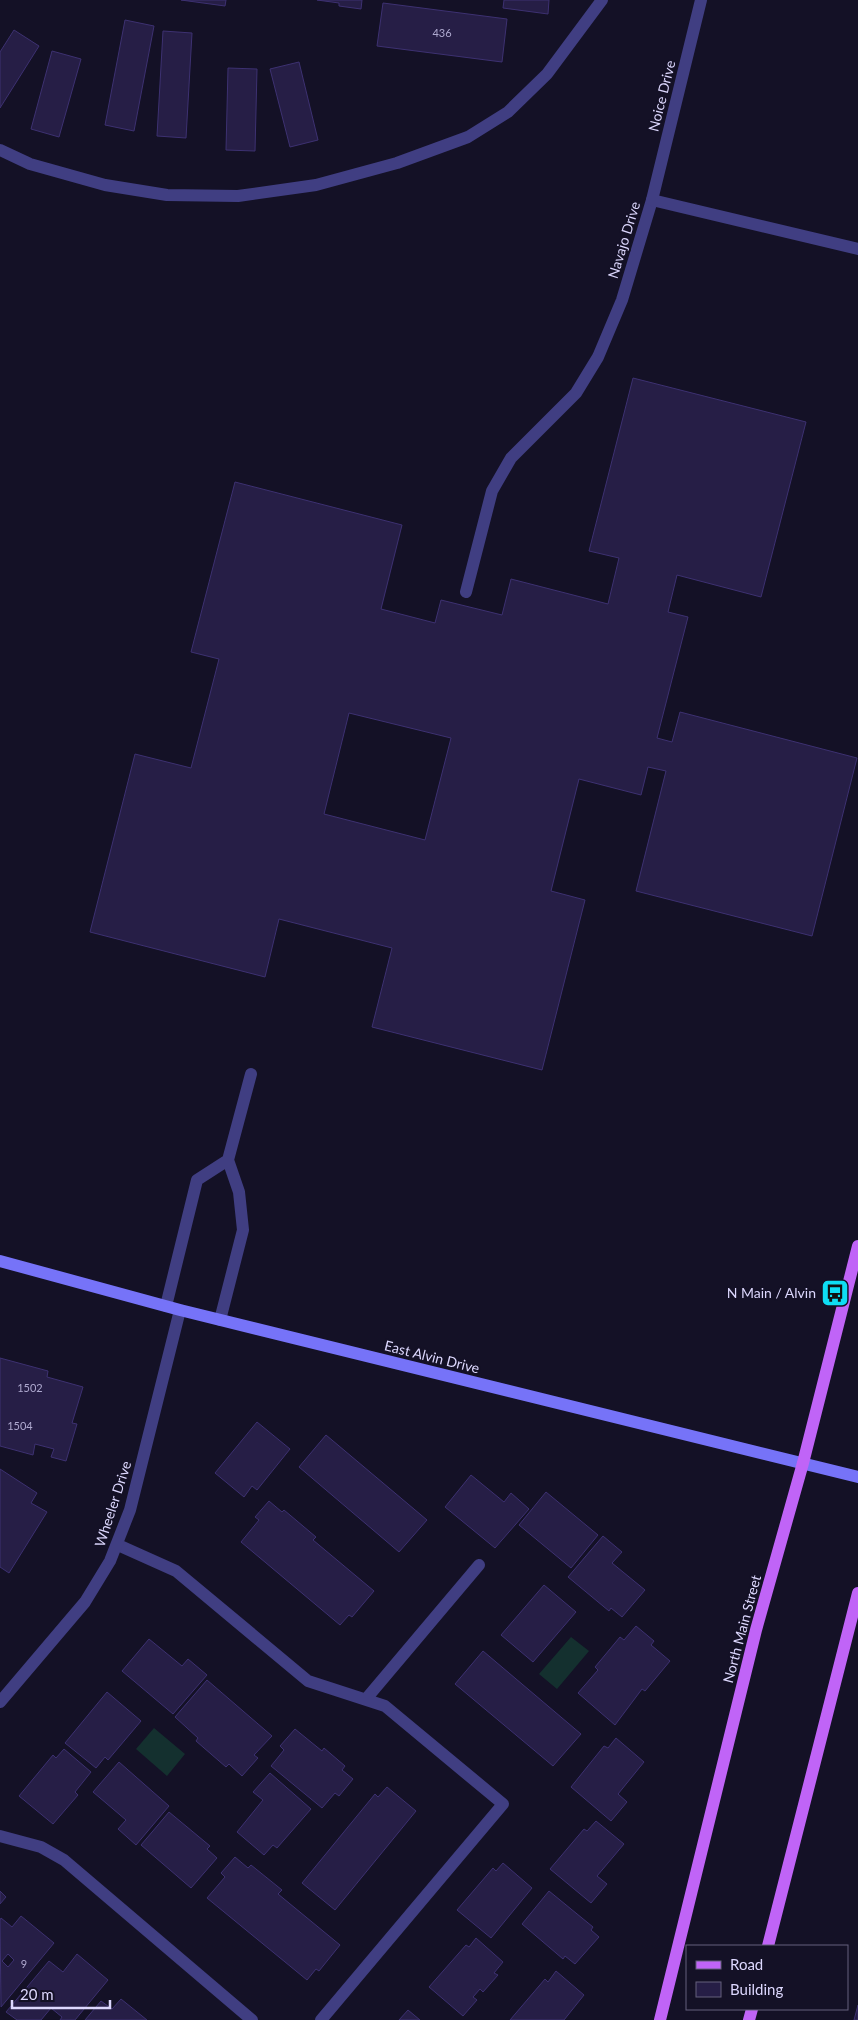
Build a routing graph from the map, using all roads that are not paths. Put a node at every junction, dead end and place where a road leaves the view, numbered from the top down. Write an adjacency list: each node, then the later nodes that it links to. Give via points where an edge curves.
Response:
1 (602, 0): 3 (street, via 547,74 508,112 468,137 397,163 316,185 238,196 167,195 105,186 30,164)
2 (701, 0): 4 (street, Noice Drive)
3 (0, 150)
4 (652, 200): 5 (street, Navajo Drive); 6 (street, Navajo Drive, via 622,300 598,357 576,393 511,458 492,491)
5 (858, 249)
6 (466, 592)
7 (251, 1074): 8 (street)
8 (228, 1160): 11 (street, via 197,1180); 13 (street, via 239,1192 243,1230)
9 (858, 1246): 14 (main road, North Main Street)
10 (0, 1261): 11 (main road, East Alvin Drive)
11 (166, 1306): 12 (main road, East Alvin Drive)
12 (180, 1310): 13 (main road, East Alvin Drive); 16 (street, Wheeler Drive, via 139,1479)
13 (220, 1320): 14 (main road, East Alvin Drive)
14 (803, 1463): 15 (main road, East Alvin Drive); 25 (main road, North Main Street, via 756,1630)
15 (858, 1477)
16 (118, 1545): 19 (street, via 176,1571 308,1681); 20 (street, Wheeler Drive, via 85,1602)
17 (479, 1565): 19 (street)
18 (858, 1593): 22 (main road)
19 (366, 1698): 24 (street, via 385,1706 503,1804)
20 (0, 1702)
21 (0, 1836): 23 (street, via 42,1847 58,1856)
22 (768, 1945)
23 (252, 2020)
24 (321, 2020)
25 (660, 2020)

